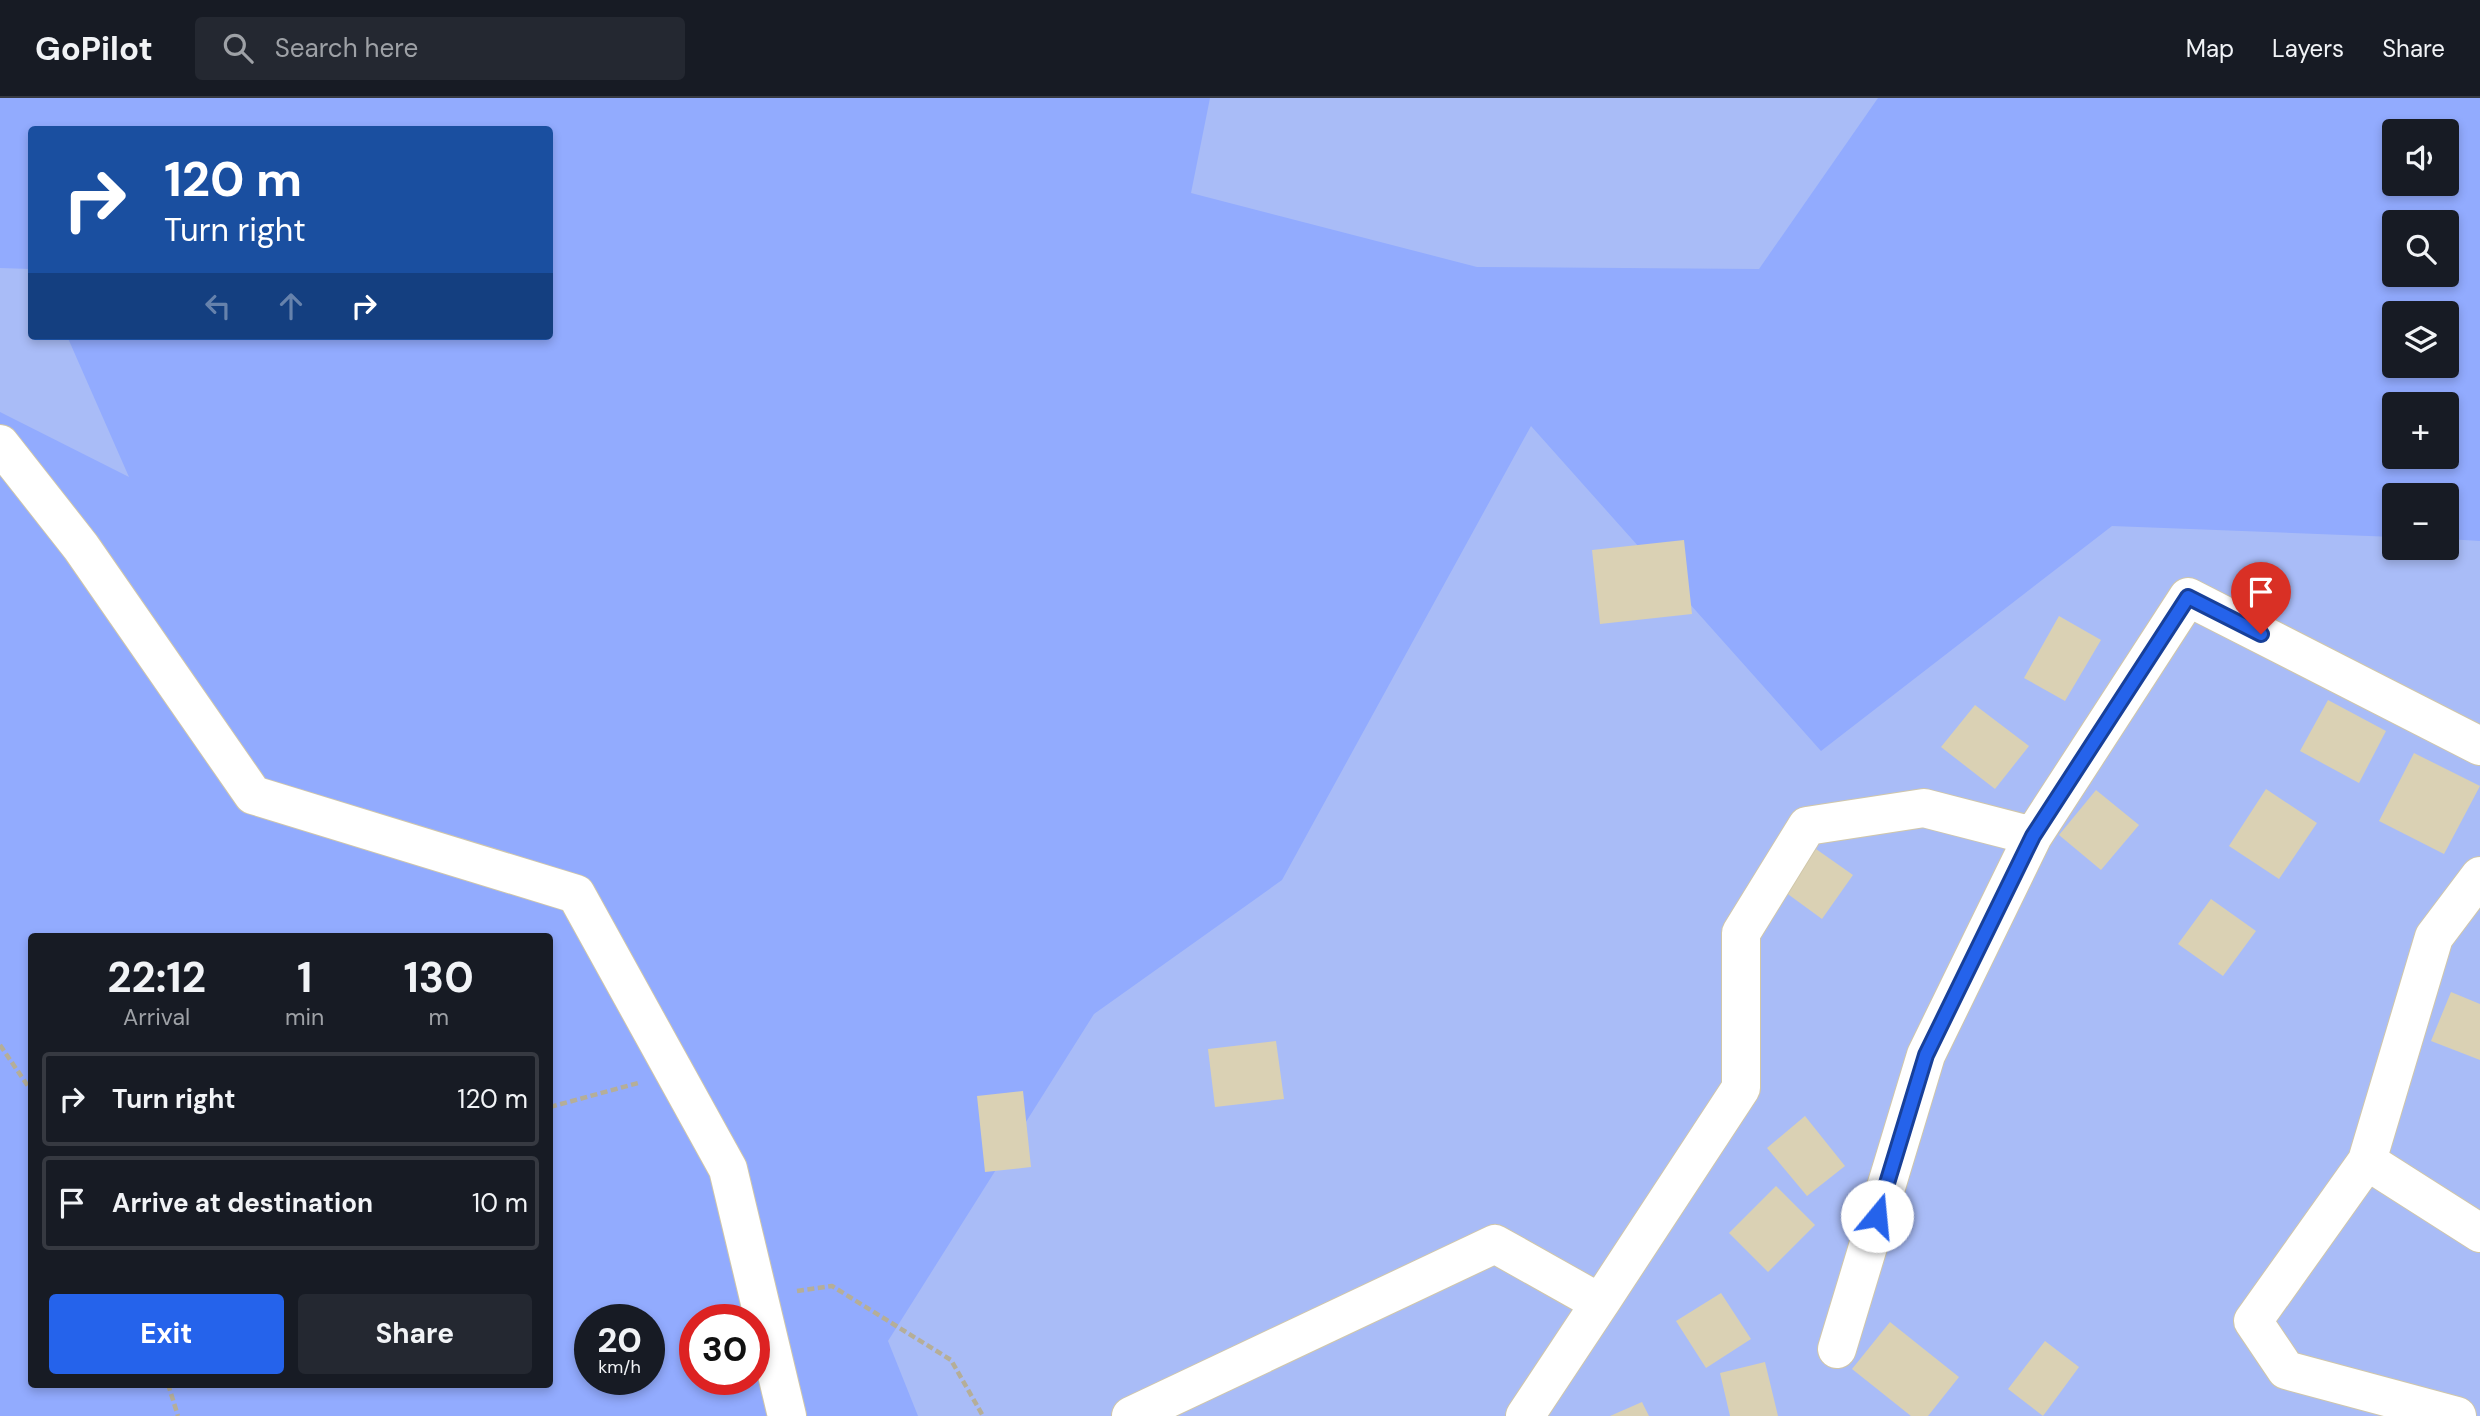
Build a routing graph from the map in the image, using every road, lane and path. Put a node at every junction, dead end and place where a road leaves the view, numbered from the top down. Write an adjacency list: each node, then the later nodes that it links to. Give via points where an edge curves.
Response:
1 (0, 444): 6 (street, via 81,547 253,795 576,894)
2 (2480, 746): 3 (street, via 2188,597)
3 (2033, 836): 12 (street, via 1924,808 1807,826 1741,933 1741,1088); 13 (street, via 1926,1055)
4 (2480, 876): 9 (street, via 2434,937)
5 (0, 1045): 7 (path)
6 (676, 1073): 8 (path); 11 (street, via 728,1169)
7 (28, 1086)
8 (553, 1106)
9 (2367, 1161): 10 (street); 20 (street, via 2253,1321 2286,1370)
10 (2480, 1233)
11 (759, 1297): 16 (street); 17 (path, via 832,1286 951,1360)
12 (1600, 1303): 18 (street, via 1495,1244); 19 (street)
13 (1837, 1349)
14 (169, 1388): 15 (path)
15 (178, 1416)
16 (788, 1416)
17 (983, 1416)
18 (1131, 1416)
19 (1525, 1416)
20 (2457, 1416)

